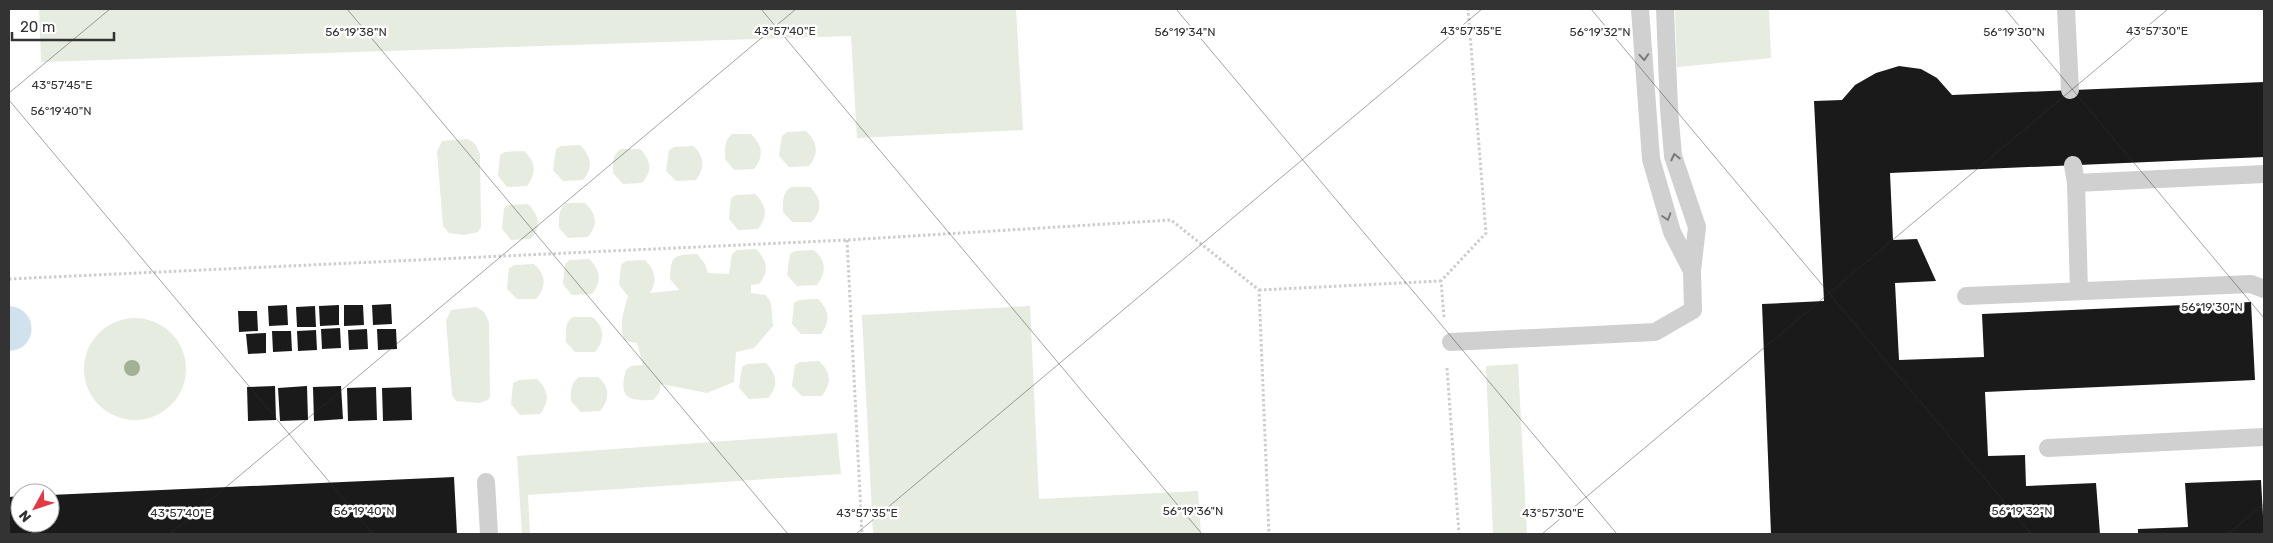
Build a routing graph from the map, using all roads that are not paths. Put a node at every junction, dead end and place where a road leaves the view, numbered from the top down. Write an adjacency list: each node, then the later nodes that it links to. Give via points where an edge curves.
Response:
1 (1640, 9): 8 (lane, one-way to 8, via 1651,159 1672,232)
2 (1665, 9): 8 (lane, one-way to 2, via 1697,227 1673,156)
3 (2066, 9): 4 (lane)
4 (2074, 78)
5 (2073, 165): 7 (lane)
6 (2264, 174): 7 (lane)
7 (2076, 183): 10 (lane)
8 (1692, 272): 12 (lane, via 1692,310 1655,332)
9 (2264, 289): 10 (lane, via 2251,284)
10 (2079, 291): 11 (lane)
11 (1966, 296)
12 (1449, 351)
13 (2264, 437): 14 (lane)
14 (2048, 448)
15 (486, 482): 16 (lane)
16 (489, 534)

